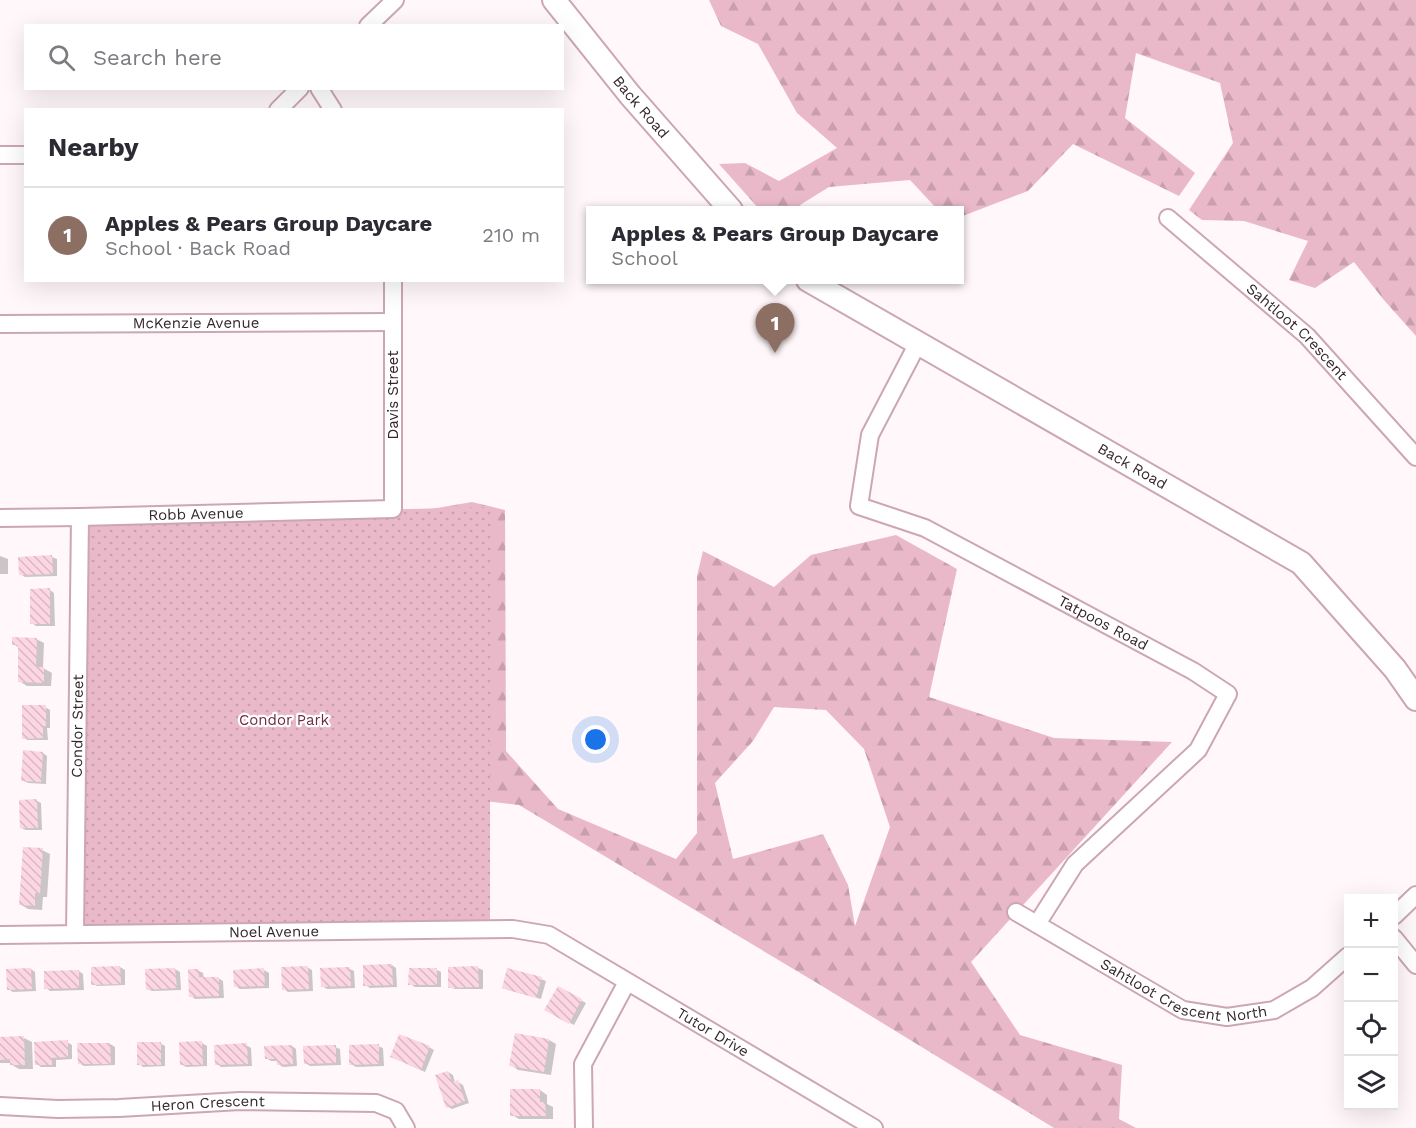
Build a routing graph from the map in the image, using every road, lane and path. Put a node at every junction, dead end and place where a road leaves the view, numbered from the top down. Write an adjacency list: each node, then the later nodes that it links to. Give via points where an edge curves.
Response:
1 (395, 0): 3 (street)
2 (554, 0): 10 (street, Back Road, via 630,95)
3 (370, 24)
4 (298, 90): 6 (street)
5 (320, 90): 7 (street)
6 (280, 108)
7 (332, 108)
8 (0, 155): 9 (street)
9 (24, 155)
10 (727, 206)
11 (1168, 218): 17 (street, Sahtloot Crescent, via 1307,336)
12 (393, 282): 14 (street, Davis Street)
13 (817, 284): 16 (street, Back Road)
14 (393, 322): 15 (street, McKenzie Avenue); 18 (street, Davis Street)
15 (0, 324)
16 (918, 343): 21 (street, Back Road, via 1301,563 1395,669); 25 (street, Tatpoos Road, via 870,435 859,506 925,528 1193,671 1228,694 1198,750 1075,864)
17 (1416, 457)
18 (393, 509): 19 (street, Robb Avenue)
19 (80, 517): 20 (street, Robb Avenue); 26 (street, Condor Street)
20 (0, 518)
21 (1416, 699)
22 (1416, 895): 24 (street)
23 (1016, 912): 25 (street, Sahtloot Crescent North)
24 (1398, 912)
25 (1037, 924): 30 (street, Sahtloot Crescent North, via 1184,1010 1227,1017 1274,1010 1312,988)
26 (75, 934): 27 (street, Noel Avenue); 28 (street, Noel Avenue, via 513,929)
27 (0, 935)
28 (549, 935): 32 (street, Tutor Drive)
29 (1398, 943): 31 (street)
30 (1344, 960)
31 (1416, 965)
32 (627, 982): 35 (street, via 583,1064); 36 (street, Tutor Drive)
33 (0, 1106): 34 (street, Heron Crescent, via 58,1109 240,1101 376,1103 396,1111)
34 (406, 1128)
35 (584, 1128)
36 (874, 1128)

